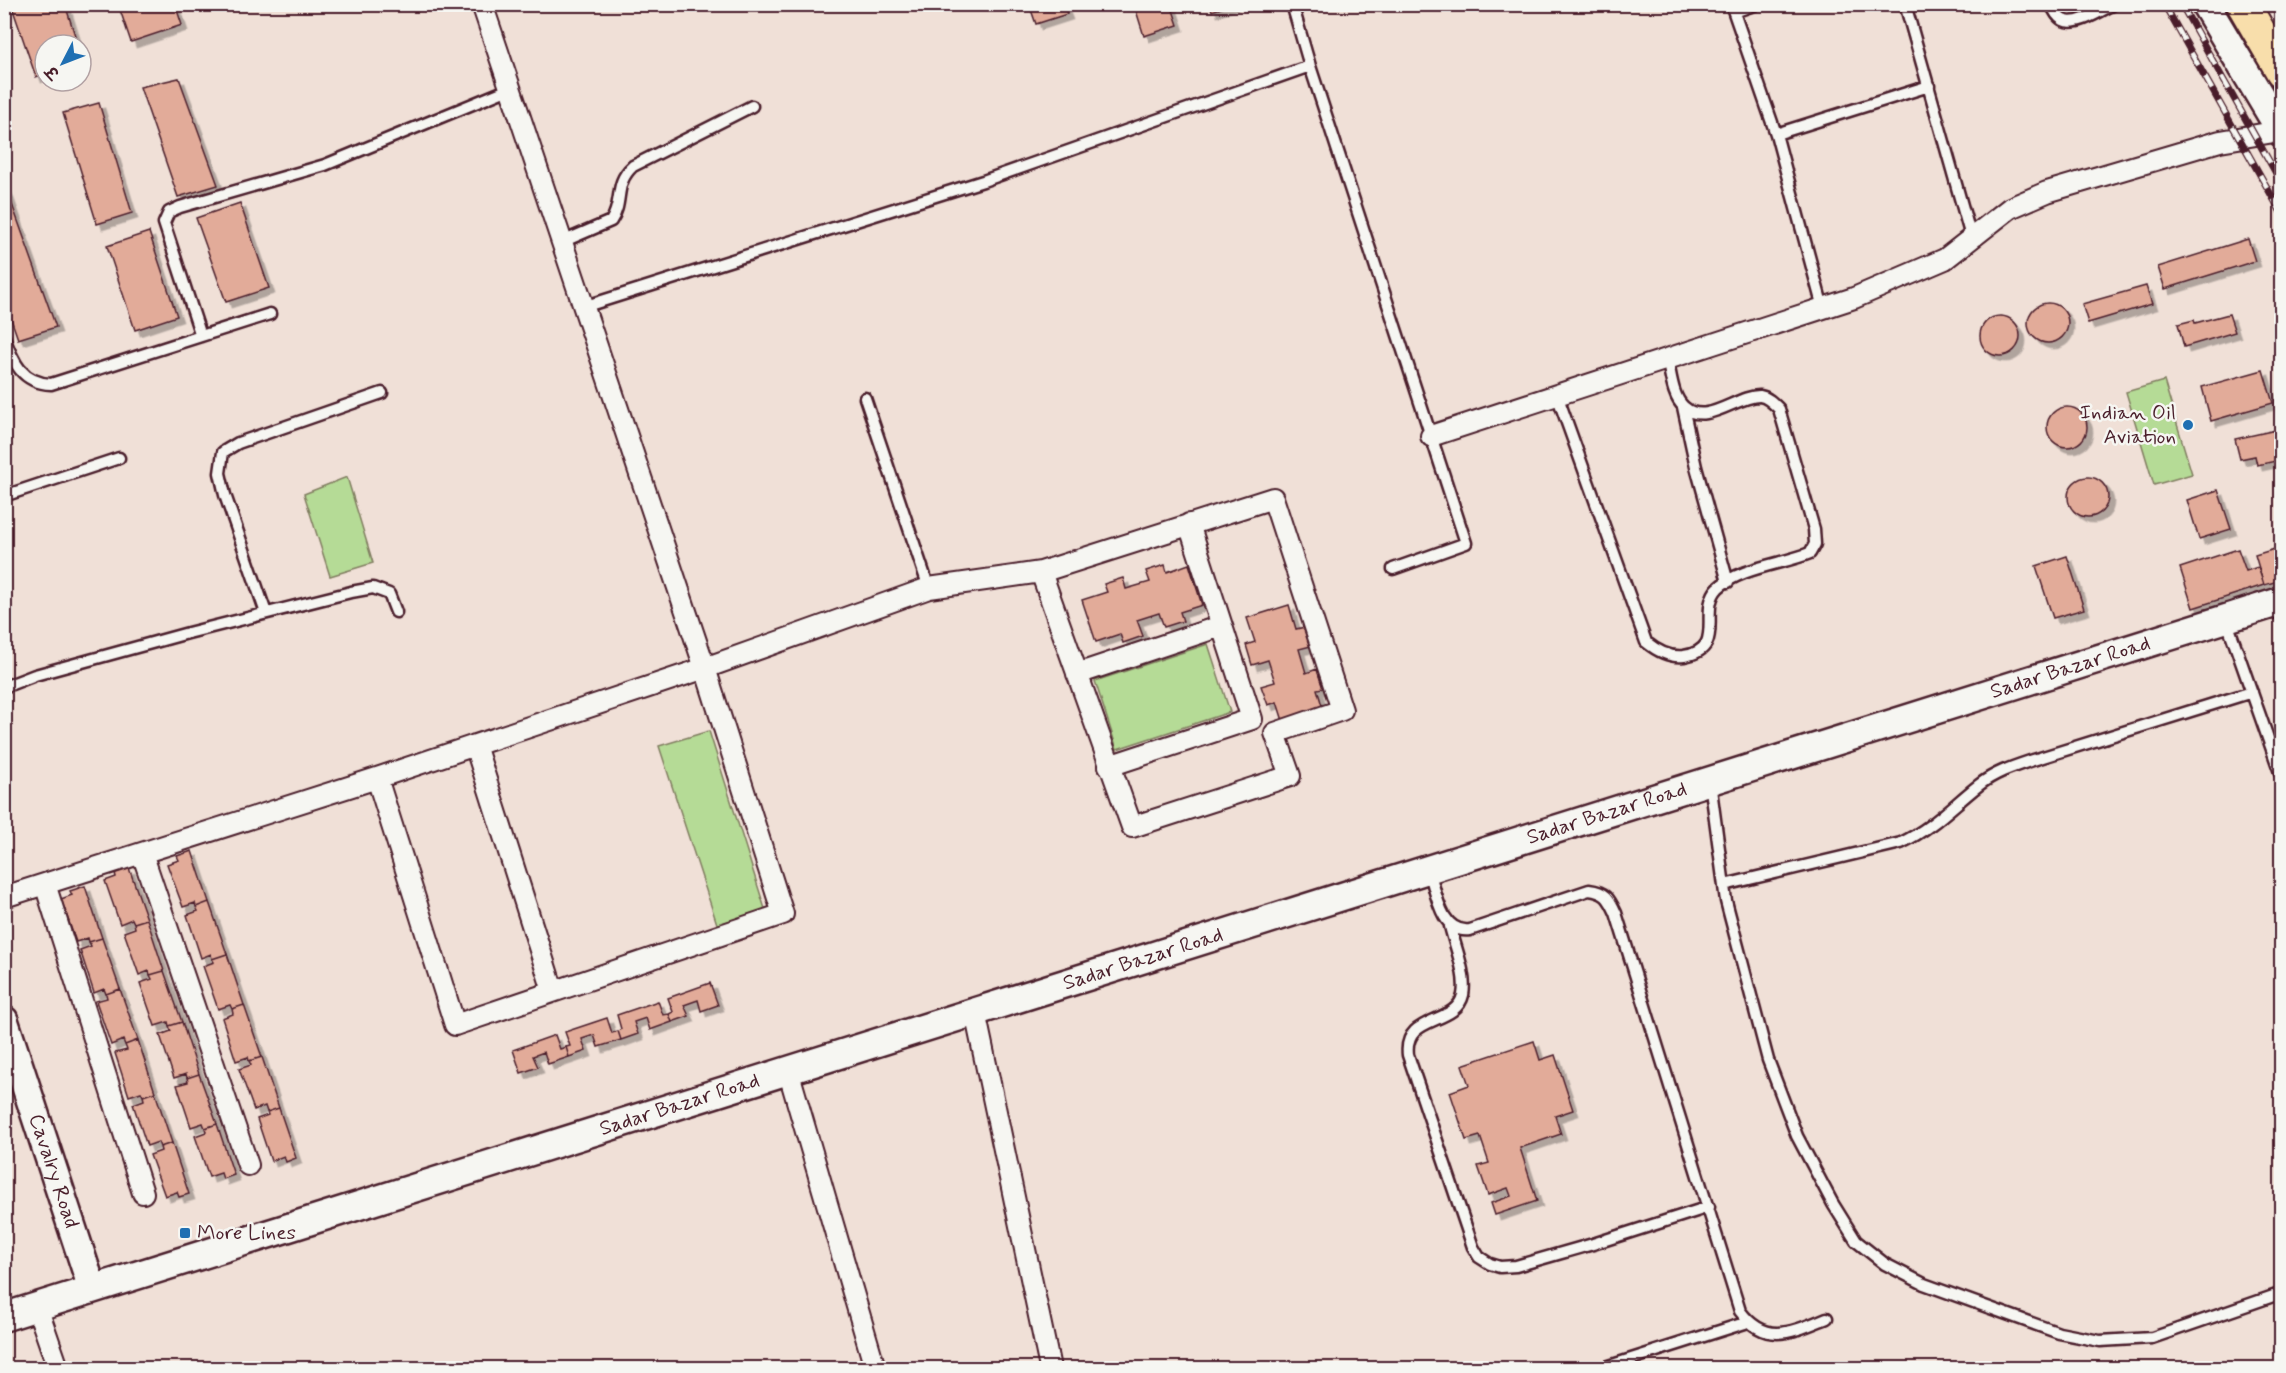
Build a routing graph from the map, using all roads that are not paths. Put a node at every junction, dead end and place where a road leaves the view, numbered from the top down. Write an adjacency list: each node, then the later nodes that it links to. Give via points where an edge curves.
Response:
1 (482, 4): 13 (street)
2 (1293, 4): 10 (lane)
3 (1757, 4): 9 (lane)
4 (1905, 4): 12 (lane)
5 (2051, 4): 6 (lane, via 2064,21 2074,21)
6 (2114, 4)
7 (2205, 4): 15 (street)
8 (2243, 4): 11 (main road)
9 (1733, 8): 16 (lane)
10 (1310, 66): 19 (lane, via 983,181); 29 (lane)
11 (2282, 71)
12 (1929, 86): 16 (lane); 17 (lane)
13 (509, 89): 18 (street); 22 (lane, via 325,165 169,212 164,223)
14 (752, 106): 18 (lane, via 633,166 621,181 611,221)
15 (2281, 132): 17 (street, via 2220,141 2047,192 2010,208)
16 (1776, 134): 20 (lane)
17 (1971, 237): 20 (street, via 1945,259)
18 (562, 242): 19 (street)
19 (584, 307): 42 (street)
20 (1823, 308): 24 (street)
21 (270, 314): 22 (lane)
22 (201, 336): 23 (lane, via 51,384 38,384 25,377)
23 (4, 337)
24 (1667, 359): 26 (street); 28 (lane)
25 (382, 393): 39 (lane, via 238,443 223,452 220,473 225,495)
26 (1557, 395): 29 (street); 35 (lane, via 1646,642 1670,656 1701,650 1711,630 1712,597)
27 (865, 398): 36 (lane)
28 (1683, 407): 35 (lane); 35 (lane, via 1697,414 1760,396 1769,399 1779,409 1814,529 1815,544 1810,553)
29 (1431, 436): 33 (lane, via 1466,543)
30 (119, 458): 31 (lane)
31 (4, 496)
32 (1189, 524): 34 (street); 41 (street); 47 (street, via 1273,498 1342,710)
33 (1393, 569)
34 (1041, 572): 36 (street); 43 (street)
35 (1728, 582)
36 (929, 588): 42 (street)
37 (2282, 602): 40 (street, Sadar Bazar Road)
38 (396, 612): 39 (lane, via 389,594 373,588)
39 (266, 613): 44 (lane, via 35,675)
40 (2226, 619): 45 (lane); 52 (street, Sadar Bazar Road)
41 (1221, 626): 43 (street); 46 (street)
42 (705, 668): 48 (street); 59 (street, via 783,914)
43 (1077, 674): 49 (street)
44 (4, 687)
45 (2252, 692): 51 (lane); 56 (lane, via 2000,772 1921,834 1901,843)
46 (1252, 719): 47 (street); 49 (street)
47 (1275, 733): 49 (street, via 1290,776 1132,827)
48 (475, 745): 50 (street); 59 (street)
49 (1109, 766)
50 (377, 778): 53 (street); 59 (street, via 455,1025)
51 (2282, 778)
52 (1710, 782): 54 (street, Sadar Bazar Road); 56 (lane)
53 (142, 854): 55 (street); 63 (street)
54 (1429, 870): 58 (lane); 60 (street, Sadar Bazar Road)
55 (45, 884): 57 (street); 64 (street)
56 (1724, 885): 67 (lane, via 1768,1060 1797,1136 1856,1241 1885,1264 1972,1302 2059,1333 2100,1341 2152,1338)
57 (4, 897)
58 (1450, 926): 65 (lane, via 1460,932 1470,930 1589,890 1600,891 1609,900); 65 (lane, via 1464,983 1462,997 1457,1006 1411,1034 1407,1045 1479,1257 1500,1267 1516,1266)
59 (553, 991)
60 (975, 1012): 62 (street, Sadar Bazar Road); 74 (street)
61 (4, 1020): 66 (street, Cavalry Road)
62 (788, 1070): 66 (street, Sadar Bazar Road); 73 (street)
63 (248, 1165)
64 (143, 1193)
65 (1709, 1207): 71 (lane, via 1732,1292)
66 (92, 1288): 68 (street, Sadar Bazar Road)
67 (2282, 1293)
68 (37, 1306): 69 (street, Sadar Bazar Road); 72 (street)
69 (4, 1317)
70 (1827, 1318): 71 (lane, via 1775,1334)
71 (1748, 1322): 75 (lane)
72 (58, 1368)
73 (875, 1368)
74 (1050, 1368)
75 (1603, 1368)

